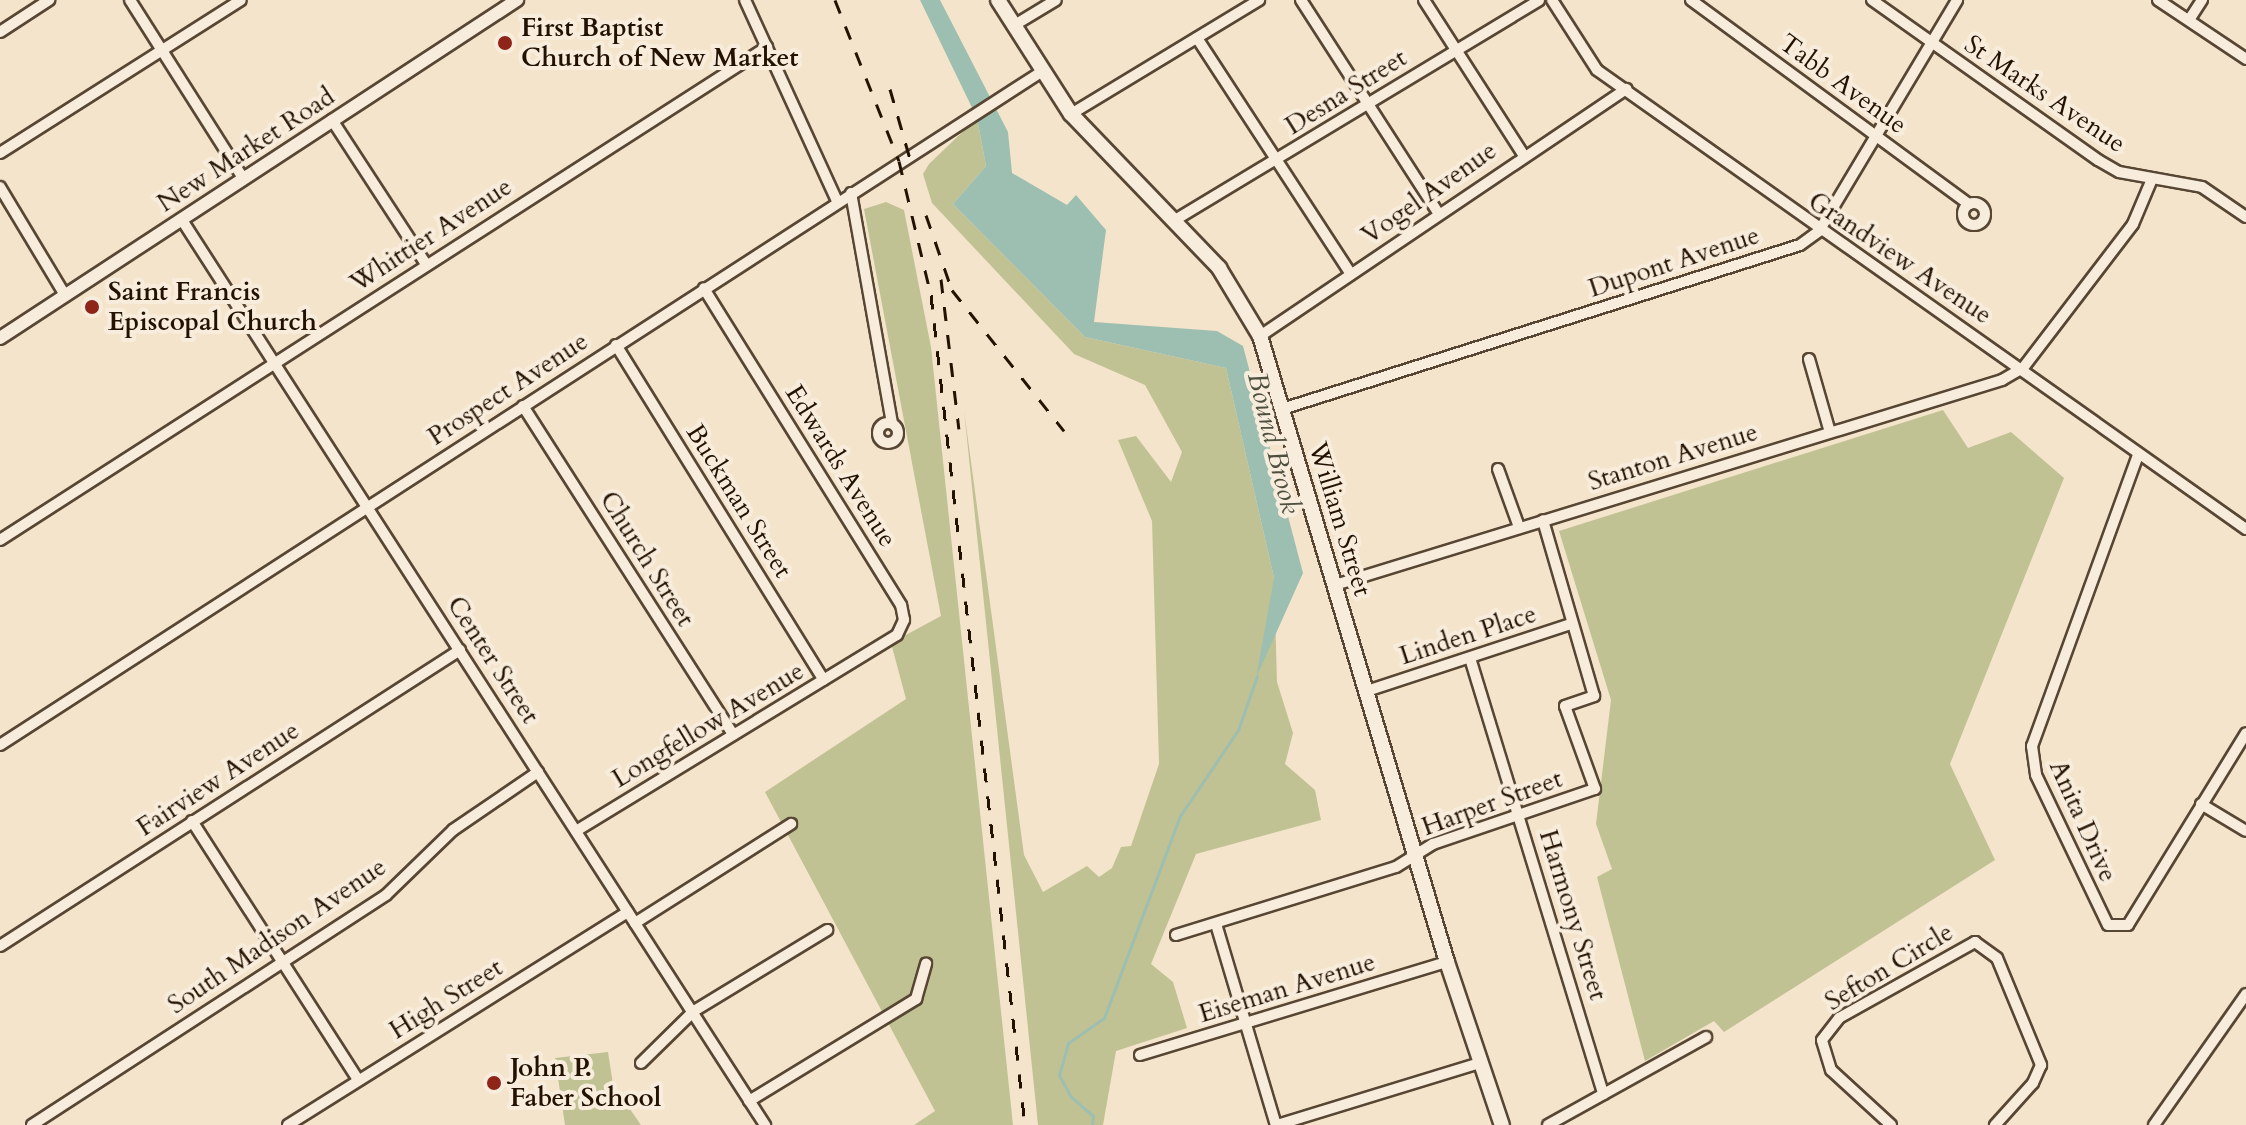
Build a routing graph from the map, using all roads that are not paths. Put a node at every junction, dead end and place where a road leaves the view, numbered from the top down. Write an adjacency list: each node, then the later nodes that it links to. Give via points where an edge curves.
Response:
1 (49, 0): 20 (street)
2 (130, 0): 25 (street)
3 (241, 0): 25 (street)
4 (517, 0): 31 (street, New Market Road)
5 (745, 0): 23 (street)
6 (998, 0): 19 (main road, William Street)
7 (1056, 0): 19 (street)
8 (1259, 0): 21 (street)
9 (1301, 0): 29 (street)
10 (1424, 0): 24 (street)
11 (1539, 0): 24 (street, Desna Street)
12 (1552, 0): 28 (street, Grandview Avenue, via 1597,70)
13 (1691, 0): 32 (street, Tabb Avenue)
14 (1872, 0): 22 (street, St Marks Avenue)
15 (1957, 0): 22 (street)
16 (2158, 0): 18 (street)
17 (2202, 0): 18 (street)
18 (2189, 20): 26 (street)
19 (1013, 26): 27 (main road, William Street)
20 (0, 32)
21 (1197, 38): 30 (street); 35 (street)
22 (1931, 42): 32 (street); 37 (street, St Marks Avenue, via 2098,160 2119,172)
23 (767, 47): 40 (street); 47 (street, Whittier Avenue)
24 (1456, 50): 29 (street, Desna Street); 34 (street)
25 (163, 52): 33 (street); 36 (street)
26 (2246, 59)
27 (1041, 72): 30 (main road, William Street); 39 (street, Prospect Avenue)
28 (1626, 89): 34 (street, Vogel Avenue); 46 (street, Grandview Avenue)
29 (1368, 104): 35 (street, Desna Street); 42 (street)
30 (1071, 114): 45 (main road, William Street)
31 (332, 120): 36 (street, New Market Road); 47 (street)
32 (1876, 136): 41 (street, Tabb Avenue); 46 (street)
33 (0, 153)
34 (1523, 154): 42 (street, Vogel Avenue)
35 (1278, 159): 45 (street, Desna Street); 48 (street)
36 (243, 178): 44 (street, New Market Road)
37 (2152, 179): 43 (street, St Marks Avenue, via 2202,187); 56 (street, via 2133,224)
38 (0, 187): 50 (street)
39 (851, 193): 40 (street, Prospect Avenue); 59 (street)
40 (837, 201): 49 (street, Prospect Avenue)
41 (1969, 204)
42 (1439, 214): 48 (street, Vogel Avenue)
43 (2246, 217)
44 (182, 220): 50 (street, New Market Road); 55 (street, Center Street)
45 (1175, 220): 51 (main road, William Street, via 1219,268)
46 (1819, 231): 56 (street, Grandview Avenue); 58 (street, Dupont Avenue, via 1800,245)
47 (426, 264): 55 (street, Whittier Avenue)
48 (1351, 274): 51 (street, Vogel Avenue)
49 (704, 288): 53 (street, Prospect Avenue); 71 (street, Edwards Avenue, via 901,605 904,620 897,635)
50 (65, 295): 52 (street, New Market Road)
51 (1260, 336): 58 (main road, William Street)
52 (0, 338)
53 (616, 345): 57 (street, Prospect Avenue); 73 (street, Buckman Street)
54 (1809, 359): 60 (street)
55 (273, 362): 63 (street, Center Street); 67 (street, Whittier Avenue)
56 (2023, 368): 60 (street, Stanton Avenue, via 2002,380); 61 (street, Grandview Avenue)
57 (523, 406): 63 (street, Prospect Avenue); 76 (street, Church Street)
58 (1282, 409): 68 (main road, William Street)
59 (892, 423)
60 (1830, 432): 64 (street, Stanton Avenue)
61 (2138, 455): 66 (street, Grandview Avenue); 79 (street, Anita Drive, via 2034,735 2032,761 2102,918 2114,928 2128,925)
62 (1498, 469): 65 (street)
63 (368, 506): 70 (street, Center Street); 77 (street, Prospect Avenue)
64 (1543, 520): 65 (street, Stanton Avenue); 69 (street, Linden Place)
65 (1519, 527): 68 (street, Stanton Avenue)
66 (2246, 529)
67 (0, 540)
68 (1335, 585): 74 (main road, William Street)
69 (1571, 624): 72 (street, Linden Place); 80 (street, Harper Street, via 1594,696 1565,706 1595,789)
70 (460, 650): 78 (street, Center Street); 81 (street, Fairview Avenue)
71 (862, 657): 73 (street, Longfellow Avenue)
72 (1470, 658): 74 (street, Linden Place); 80 (street, Harmony Street)
73 (824, 680): 76 (street, Longfellow Avenue)
74 (1367, 691): 85 (main road, William Street)
75 (2246, 733): 79 (street, Anita Drive)
76 (733, 735): 83 (street, Longfellow Avenue)
77 (0, 745)
78 (538, 772): 83 (street, Center Street); 92 (street, South Madison Avenue, via 453,830 386,895)
79 (2201, 804): 84 (street)
80 (1520, 816): 85 (street, Harper Street); 103 (street, Harmony Street)
81 (192, 821): 91 (street, Fairview Avenue); 92 (street)
82 (791, 824): 87 (street)
83 (576, 831): 86 (street, Center Street)
84 (2246, 831)
85 (1416, 854): 88 (street, Harper Street, via 1396,867); 93 (main road, William Street)
86 (628, 912): 87 (street, Center Street); 102 (street, High Street)
87 (635, 923): 96 (street, Center Street)
88 (1216, 924): 90 (street, Harper Street); 97 (street)
89 (827, 930): 96 (street)
90 (1176, 935)
91 (0, 946)
92 (282, 962): 102 (street); 106 (street, South Madison Avenue)
93 (1447, 962): 97 (street, Eiseman Avenue); 101 (main road, William Street)
94 (926, 963): 104 (street, via 916,999)
95 (2246, 994): 113 (street)
96 (694, 1011): 100 (street); 104 (street, Center Street)
97 (1247, 1023): 99 (street, Eiseman Avenue); 108 (street)
98 (1706, 1037): 103 (street)
99 (1140, 1055)
100 (641, 1063)
101 (1480, 1063): 108 (street); 109 (main road, William Street)
102 (358, 1080): 107 (street, High Street)
103 (1603, 1094): 110 (street)
104 (749, 1101): 105 (street, Center Street)
105 (762, 1124)
106 (32, 1125)
107 (288, 1125)
108 (1276, 1125)
109 (1502, 1125)
110 (1548, 1125)
111 (1891, 1125): 112 (street, Sefton Circle, via 1825,1061 1826,1030 1975,942 1997,958 2041,1065 2033,1083)
112 (1995, 1125)
113 (2154, 1125)

